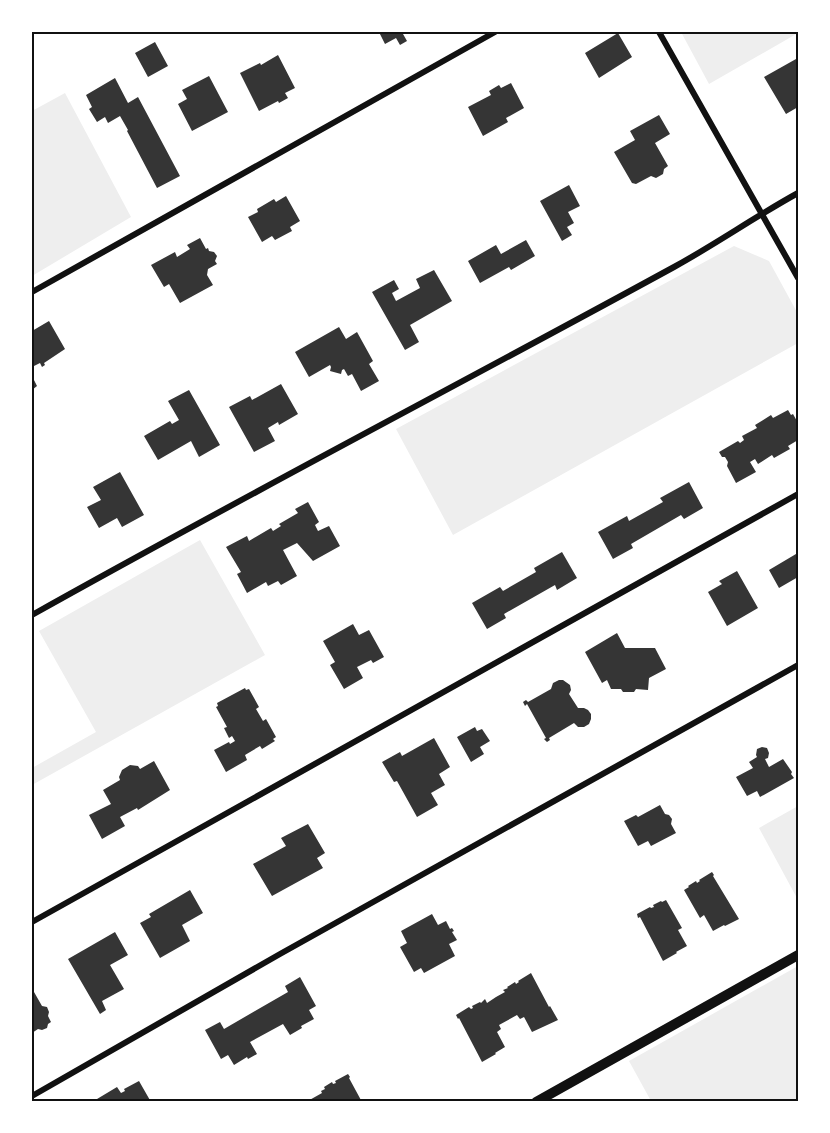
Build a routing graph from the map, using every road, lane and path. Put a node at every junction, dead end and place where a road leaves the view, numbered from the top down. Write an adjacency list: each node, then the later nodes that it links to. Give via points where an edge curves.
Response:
1 (495, 32): 6 (street)
2 (659, 32): 4 (street)
3 (798, 192): 4 (street)
4 (762, 213): 5 (street); 8 (street, via 666,271)
5 (798, 278)
6 (32, 291)
7 (798, 494): 10 (street)
8 (32, 615)
9 (798, 665): 12 (street)
10 (32, 922)
11 (798, 955): 13 (street)
12 (32, 1096)
13 (536, 1101)

